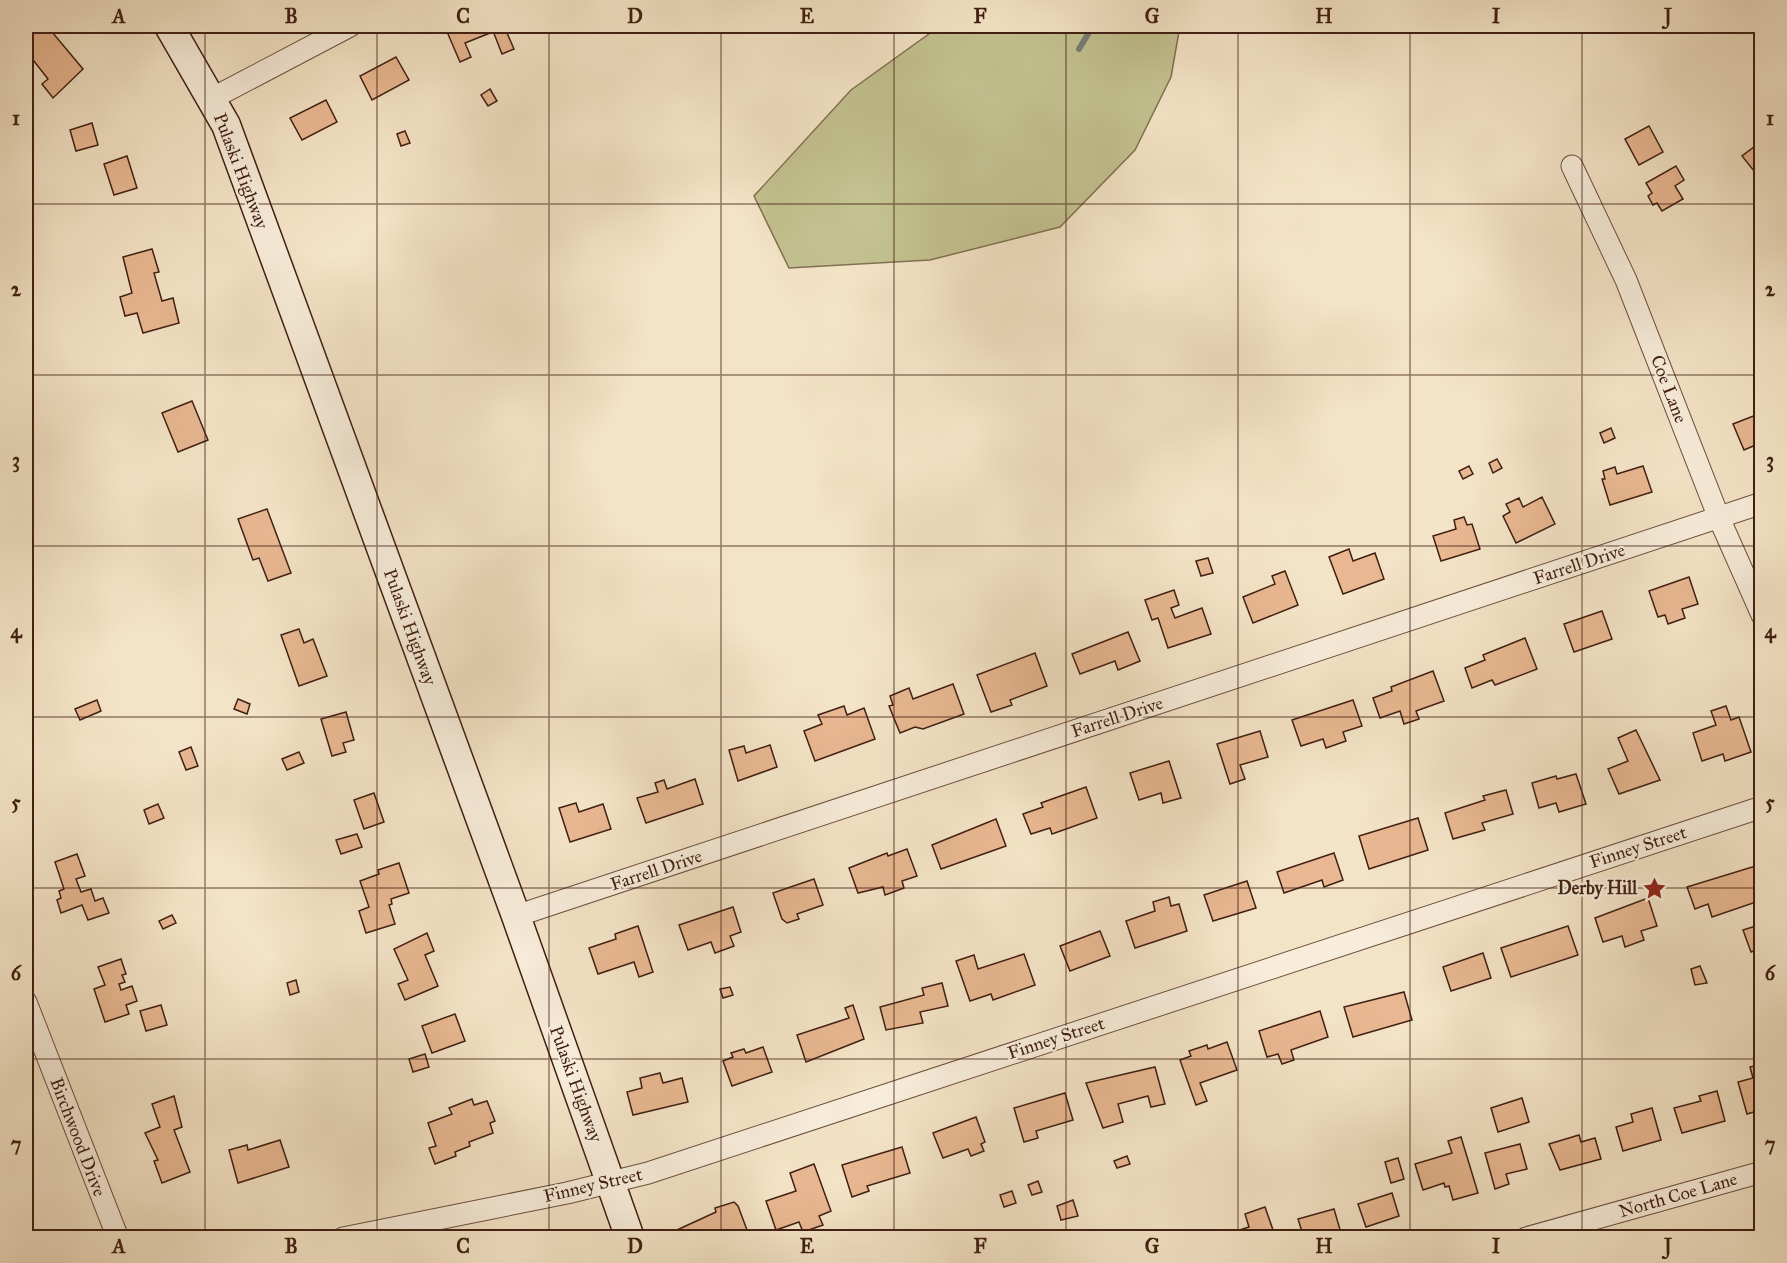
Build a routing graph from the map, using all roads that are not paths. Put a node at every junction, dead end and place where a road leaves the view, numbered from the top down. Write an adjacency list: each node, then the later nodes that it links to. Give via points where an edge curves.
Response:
1 (169, 26): 3 (main road, Pulaski Highway)
2 (350, 26): 3 (street)
3 (212, 99): 9 (main road, Pulaski Highway, via 226,125)
4 (1572, 166): 6 (street, Coe Lane, via 1626,280)
5 (1761, 503): 6 (street, Farrell Drive)
6 (1719, 518): 7 (street, Coe Lane); 9 (street, Farrell Drive)
7 (1761, 615)
8 (1761, 807): 12 (street, Finney Street)
9 (516, 916): 12 (main road, Pulaski Highway)
10 (26, 1002): 13 (street, Birchwood Drive)
11 (1761, 1172): 16 (street, North Coe Lane)
12 (612, 1183): 14 (street, Finney Street); 15 (main road, Pulaski Highway)
13 (118, 1238)
14 (343, 1238)
15 (630, 1238)
16 (1526, 1238)

